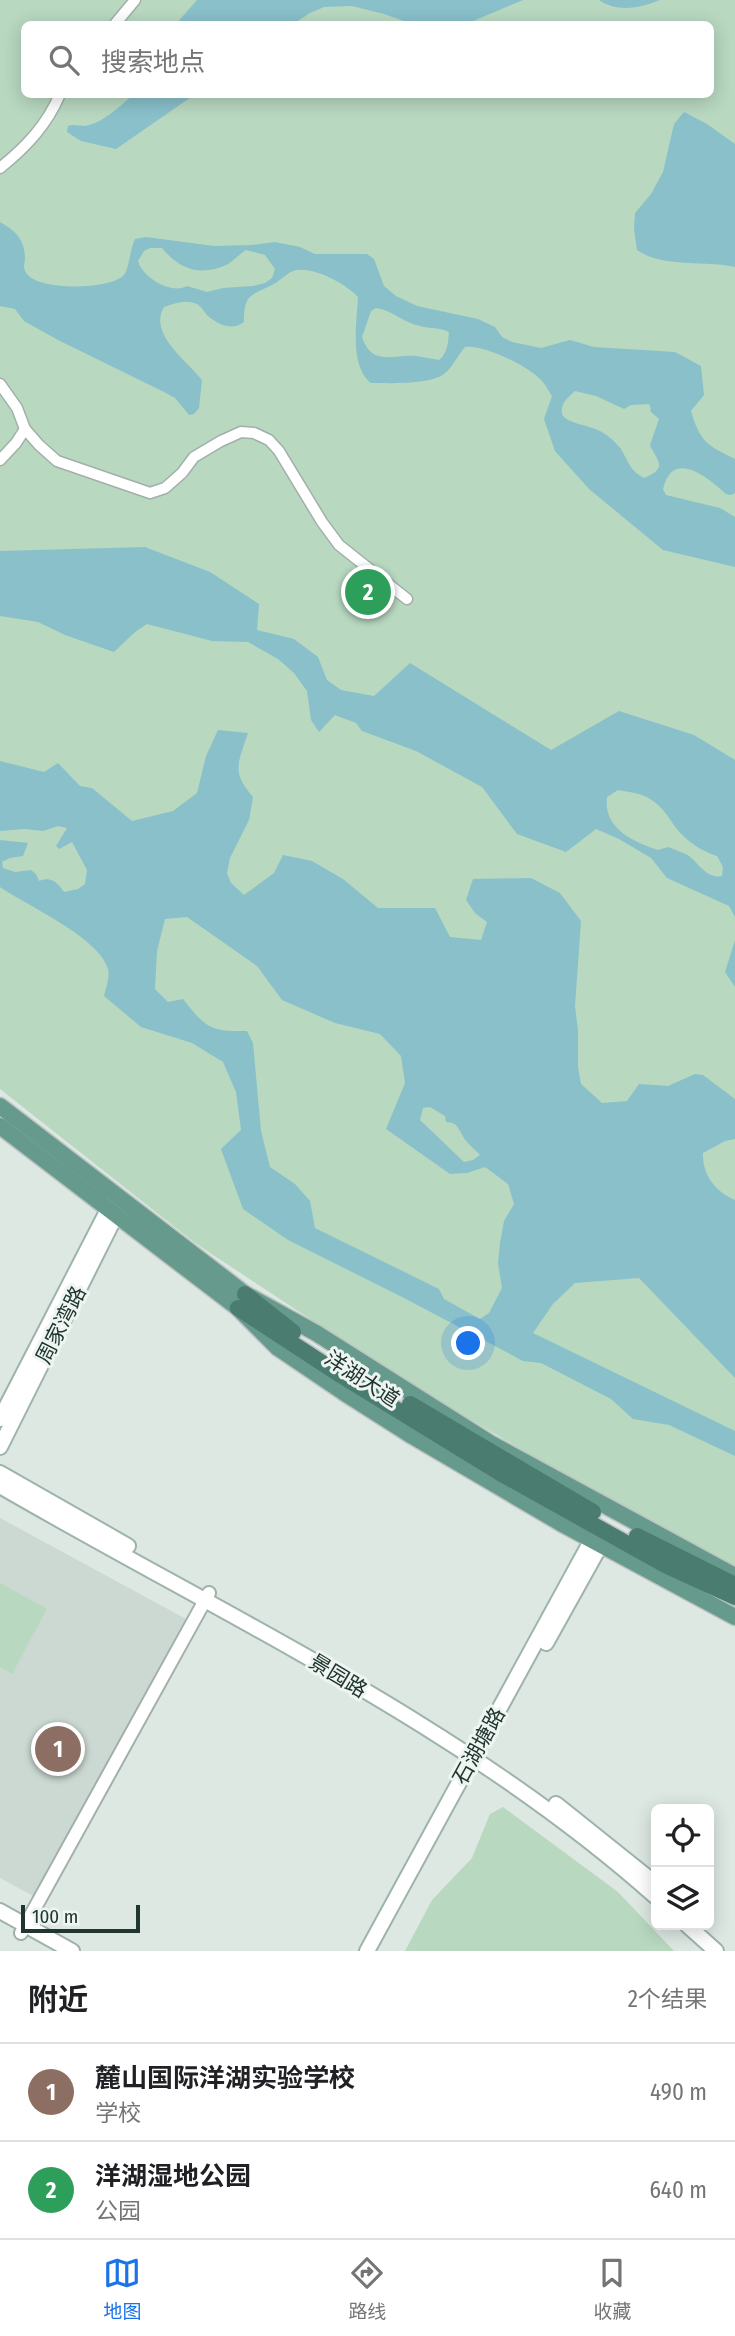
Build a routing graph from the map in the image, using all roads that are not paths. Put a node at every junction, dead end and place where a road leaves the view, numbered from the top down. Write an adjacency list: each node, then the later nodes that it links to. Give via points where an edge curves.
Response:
1 (135, 0): 2 (street)
2 (118, 21)
3 (58, 98): 4 (street, via 39,131)
4 (0, 168)
5 (0, 384): 6 (street)
6 (25, 429): 7 (street); 8 (street, via 57,460 150,494 164,488 194,457 221,441 241,432 254,433 279,450 340,545)
7 (0, 460)
8 (407, 599)
9 (0, 1106): 11 (main road, 洋湖大道)
10 (0, 1126): 11 (main road, 洋湖大道)
11 (116, 1205): 12 (main road, 洋湖大道); 14 (main road, 周家湾路); 15 (main road, 周家湾路)
12 (242, 1301): 13 (highway, via 287,1328); 18 (main road, 洋湖大道, via 278,1348 408,1434); 19 (main road, 洋湖大道, via 316,1333 490,1443)
13 (344, 1372): 20 (highway, via 605,1519); 22 (highway, via 500,1473 667,1566)
14 (0, 1419)
15 (0, 1447)
16 (0, 1474): 21 (main road, 景园路)
17 (0, 1486): 21 (main road, 景园路)
18 (596, 1544): 23 (main road, 洋湖大道); 24 (main road, 石湖塘路)
19 (735, 1576)
20 (735, 1585)
21 (210, 1597): 24 (main road, 景园路); 29 (street)
22 (735, 1597)
23 (735, 1616)
24 (478, 1757): 25 (main road, 景园路, via 572,1816); 26 (main road, 景园路); 34 (main road, 石湖塘路); 35 (main road, 石湖塘路)
25 (651, 1880)
26 (651, 1893)
27 (0, 1911): 29 (main road)
28 (0, 1921): 29 (main road)
29 (26, 1930): 32 (main road); 33 (main road)
30 (693, 1930): 36 (main road)
31 (705, 1930): 37 (main road)
32 (53, 1951)
33 (72, 1951)
34 (368, 1951)
35 (377, 1951)
36 (716, 1951)
37 (728, 1951)

